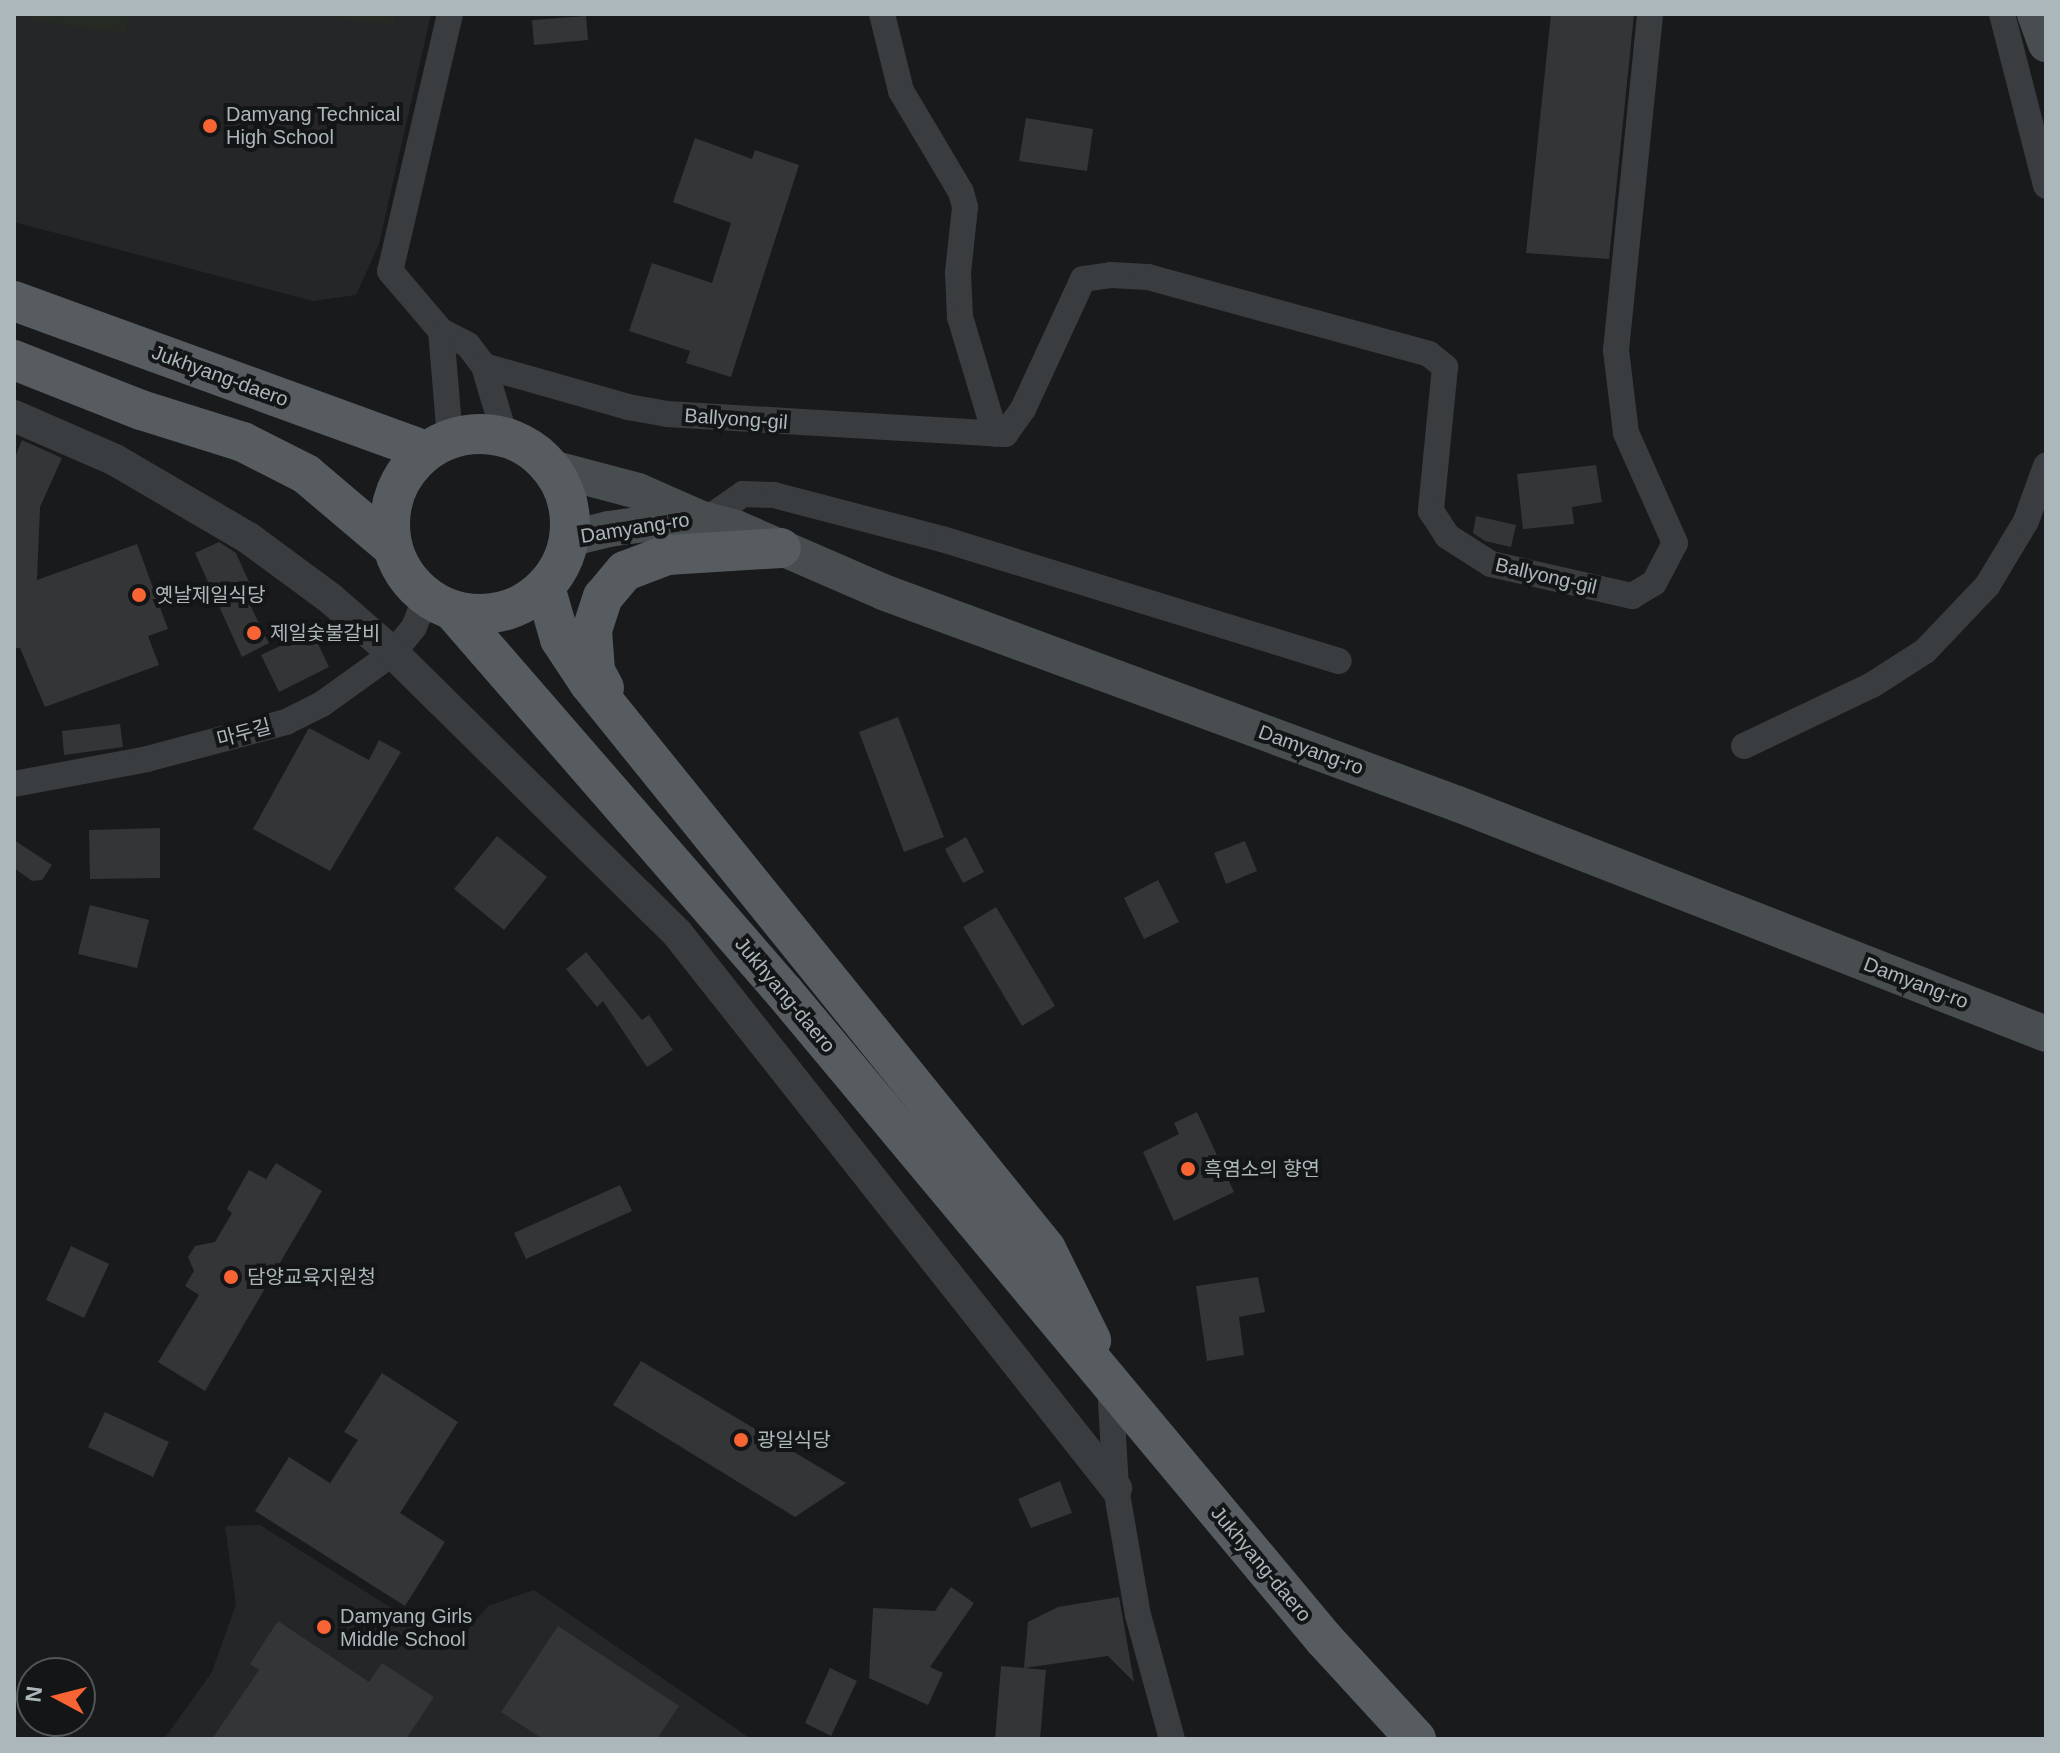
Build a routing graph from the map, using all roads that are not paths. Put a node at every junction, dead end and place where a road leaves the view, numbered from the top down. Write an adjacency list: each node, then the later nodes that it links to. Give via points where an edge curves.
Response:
1 (450, 14): 9 (street, via 390,271)
2 (882, 14): 13 (street, via 901,91 965,207 960,317)
3 (1650, 14): 13 (street, Ballyong-gil, via 1616,350 1626,433 1675,543 1654,583 1632,596 1491,564 1447,536 1431,511 1445,367 1429,354 1148,277 1083,279 1023,409 1005,434)
4 (2002, 14): 7 (street)
5 (2035, 14): 6 (main road)
6 (2046, 44)
7 (2046, 185)
8 (14, 301): 15 (main road, Jukhyang-daero)
9 (441, 331): 11 (street, via 468,345); 15 (street)
10 (14, 360): 20 (main road, via 141,410 243,442 306,474)
11 (484, 366): 13 (street, Ballyong-gil, via 667,414); 14 (street)
12 (14, 416): 24 (street, via 115,460 247,537)
13 (995, 434)
14 (505, 437): 15 (main road, via 478,433); 17 (main road, via 530,449)
15 (438, 445): 20 (main road, via 407,470 394,494 389,520)
16 (2046, 466): 27 (street, via 2026,521 1987,586 1925,651 1872,685)
17 (551, 468): 18 (main road, via 638,491); 19 (main road, via 570,514)
18 (701, 518): 19 (main road, Damyang-ro); 21 (main road, Damyang-ro); 25 (street, via 743,494 774,495 942,539)
19 (568, 539): 22 (main road, via 560,565)
20 (392, 547): 23 (main road, via 404,575)
21 (781, 548): 26 (main road, via 667,555 641,562 614,580 596,613 591,648 595,671); 29 (main road, Damyang-ro, via 883,592 1458,804)
22 (545, 587): 23 (main road, via 518,606 486,615); 26 (main road, Jukhyang-daero, via 560,639)
23 (439, 604): 24 (street, 마두길); 30 (main road, Jukhyang-daero, via 774,981)
24 (393, 653): 28 (street, 마두길, via 322,704 286,722 147,759); 31 (street, via 677,933)
25 (1339, 661)
26 (630, 737): 30 (main road, Jukhyang-daero, via 1046,1249)
27 (1744, 746)
28 (14, 784)
29 (2046, 1034)
30 (1110, 1384): 31 (street); 33 (main road, Jukhyang-daero, via 1324,1639)
31 (1116, 1488): 32 (street, via 1138,1615)
32 (1172, 1739)
33 (1416, 1739)

